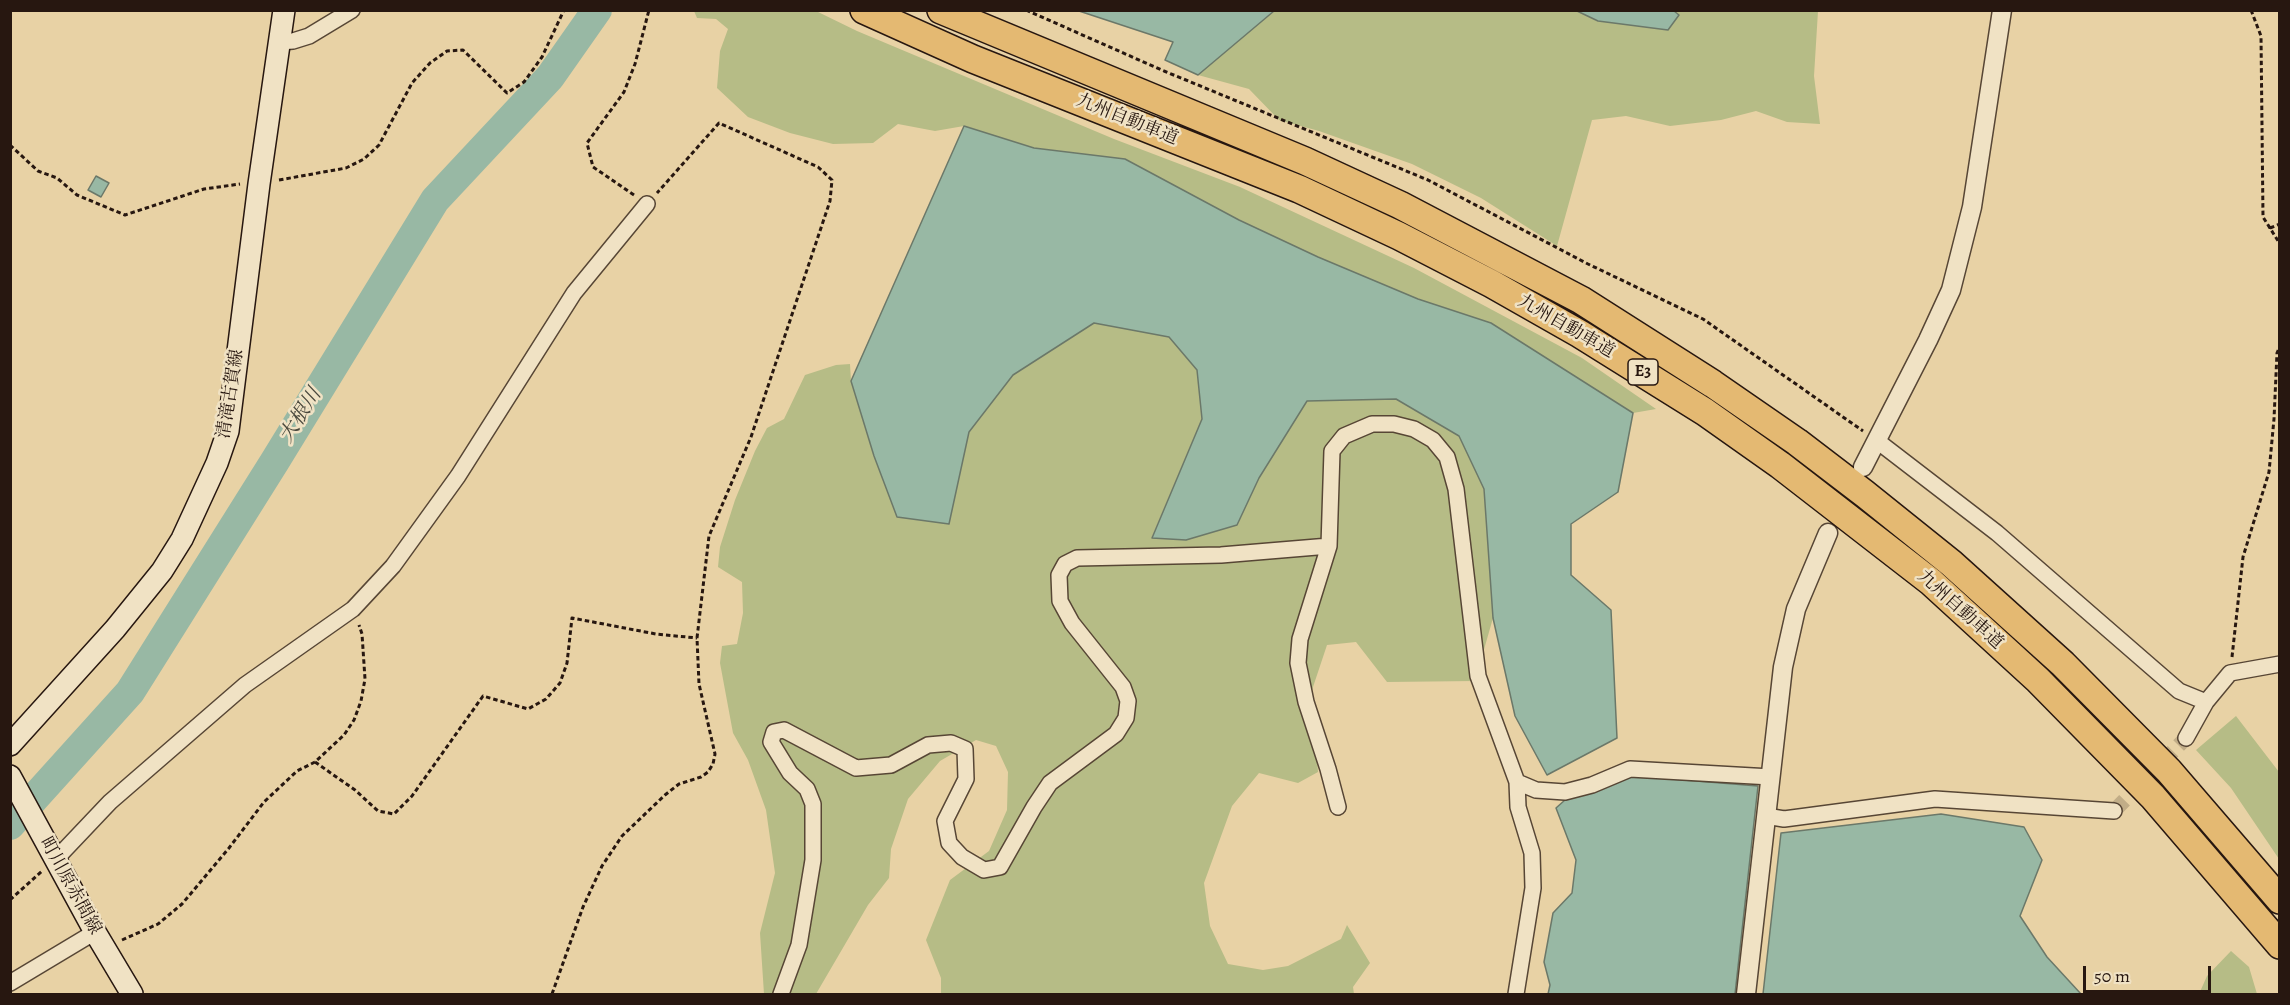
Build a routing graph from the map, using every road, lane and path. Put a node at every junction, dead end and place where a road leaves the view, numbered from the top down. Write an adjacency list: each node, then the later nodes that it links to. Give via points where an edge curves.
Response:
1 (284, 10): 10 (main road, 清滝古賀線)
2 (352, 10): 10 (street, via 309,36)
3 (564, 10): 12 (path, via 542,57 524,82 507,93 462,50 447,51 412,83 379,145 364,159 346,168)
4 (649, 10): 13 (path, via 624,92 587,143 593,167)
5 (864, 10): 40 (highway, 九州自動車道 / E3, via 973,59 1299,189 1399,236 1580,334 1696,406 1780,465 1931,582 2038,680 2152,797)
6 (941, 10): 38 (highway, 九州自動車道 / E3, via 1305,161 1400,205 1581,300 1713,384 1865,494 1951,563 2063,664 2169,771)
7 (1026, 10): 18 (path, via 1428,180 1703,319)
8 (2002, 10): 18 (street, via 1972,207 1951,290)
9 (2251, 10): 15 (path, via 2261,36 2263,217)
10 (280, 42): 12 (main road, 清滝古賀線)
11 (10, 145): 12 (path, via 38,171 57,178 77,195 125,215 204,189)
12 (259, 184): 28 (main road, 清滝古賀線, via 228,431 209,482 182,539 140,600)
13 (647, 204): 22 (street, via 574,293 458,476 393,566); 23 (path, via 718,123 818,167 832,180 830,201 751,438 709,536)
14 (2280, 224): 15 (path)
15 (2270, 228): 16 (path)
16 (2280, 244)
17 (2280, 346): 25 (path, via 2270,472 2243,557)
18 (1876, 440): 19 (street); 26 (street, via 1997,533 2179,692)
19 (1863, 467)
20 (1828, 533): 31 (street, via 1788,637)
21 (1329, 546): 32 (street, via 1332,451 1344,436 1372,424 1394,424 1433,440 1447,457 1456,489 1478,676); 33 (street, via 1303,629 1298,663); 44 (street, via 1221,555 1077,558 1065,564 1059,575 1060,601 1072,624 1123,687 1128,700 1126,718 1116,734 1050,783 1000,867 984,870 962,857 949,843 945,821 966,779 965,749 951,743 928,746 891,765 856,768 784,730 774,732 771,742 790,773 807,789 813,804 813,860 799,945)
22 (352, 609): 29 (path, via 362,634 365,659 361,701 344,735); 36 (street, via 245,685)
23 (697, 638): 29 (path, via 572,618 567,663 560,683 546,699 528,709 483,696 412,796 394,814 378,811); 43 (path, via 699,684 715,754 713,764 708,772 665,795 622,836 602,866 583,907)
24 (2280, 664): 25 (street)
25 (2230, 673): 26 (street)
26 (2206, 702): 27 (street)
27 (2186, 738)
28 (10, 746)
29 (315, 762): 39 (path, via 297,771 264,802 205,879 170,916 158,924)
30 (10, 776): 36 (main road, 町川原赤間線)
31 (1771, 777): 32 (street, via 1630,769 1565,792 1536,790); 35 (street)
32 (1517, 782): 45 (street, via 1518,807 1532,853 1533,888)
33 (1338, 807)
34 (2114, 811): 35 (street, via 1935,799 1784,819)
35 (1766, 816): 46 (street)
36 (52, 856): 37 (path); 39 (main road, 町川原赤間線)
37 (10, 900)
38 (2280, 900)
39 (99, 940): 41 (street); 42 (main road, 町川原赤間線)
40 (2280, 945)
41 (10, 983)
42 (132, 994)
43 (552, 994)
44 (781, 994)
45 (1516, 994)
46 (1746, 994)

